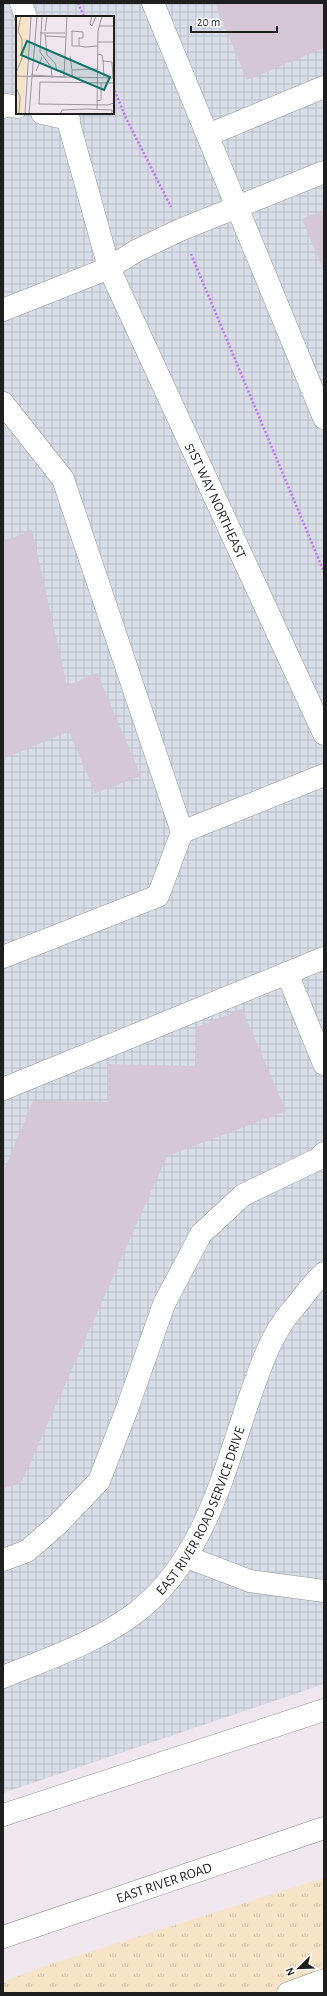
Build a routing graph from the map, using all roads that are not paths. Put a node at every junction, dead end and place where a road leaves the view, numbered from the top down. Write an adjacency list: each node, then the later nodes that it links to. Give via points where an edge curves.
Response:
1 (21, 3): 3 (street)
2 (154, 3): 9 (street)
3 (26, 16)
4 (324, 87): 9 (street)
5 (3, 107): 6 (street)
6 (16, 107)
7 (50, 114): 8 (street)
8 (67, 116): 12 (street, 51ST WAY NORTHEAST)
9 (208, 135): 11 (street)
10 (324, 172): 11 (street)
11 (237, 207): 12 (street, via 180,230 136,251); 15 (street)
12 (109, 268): 13 (street); 16 (street, 51ST WAY NORTHEAST)
13 (3, 310)
14 (3, 403): 18 (street, via 63,479)
15 (324, 418)
16 (324, 734)
17 (324, 775): 18 (street)
18 (182, 832): 19 (street, via 158,896)
19 (3, 957)
20 (324, 958): 21 (street)
21 (287, 973): 22 (street); 23 (street)
22 (324, 1064)
23 (3, 1089)
24 (324, 1153): 27 (street, via 318,1159 243,1195 201,1234 164,1304 99,1481 57,1525 26,1551)
25 (324, 1274): 26 (street, EAST RIVER ROAD SERVICE DRIVE, via 317,1279 283,1322 261,1364 225,1470 200,1533)
26 (187, 1557): 28 (street, via 250,1582); 29 (street, EAST RIVER ROAD SERVICE DRIVE, via 154,1597 133,1614 97,1637)
27 (3, 1560)
28 (324, 1591)
29 (3, 1677)
30 (324, 1710): 31 (street)
31 (3, 1815)
32 (324, 1828): 33 (street, EAST RIVER ROAD)
33 (3, 1937)
34 (324, 1980): 35 (street)
35 (288, 1993)

